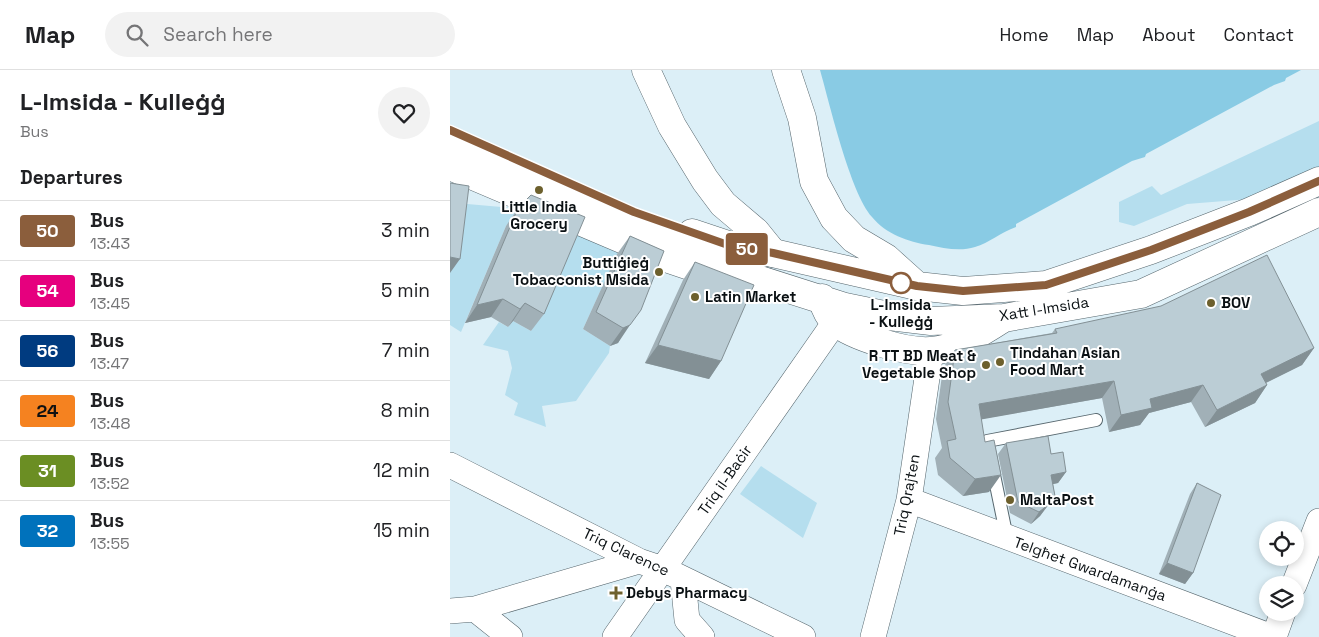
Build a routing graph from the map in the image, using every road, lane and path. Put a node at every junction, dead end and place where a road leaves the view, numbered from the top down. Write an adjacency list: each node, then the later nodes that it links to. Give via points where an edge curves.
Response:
1 (646, 70): 8 (main road, via 672,126 705,180)
2 (786, 70): 10 (main road, via 802,118 814,181 834,218 854,239 886,258)
3 (450, 130): 8 (main road, Xatt l-Imsida, via 634,212 728,245)
4 (450, 147): 9 (main road, Xatt l-Imsida)
5 (456, 169): 9 (main road, Xatt l-Imsida, via 704,272 735,281)
6 (1319, 181): 10 (main road, Xatt l-Imsida, via 1151,250 1046,285 963,291)
7 (1319, 212): 12 (main road, Xatt l-Imsida, via 1141,294)
8 (773, 253): 10 (main road, Xatt l-Imsida)
9 (757, 278): 11 (main road, Xatt l-Imsida)
10 (917, 286)
11 (822, 298): 12 (main road, Xatt l-Imsida, via 845,307 931,321); 13 (main road)
12 (1004, 318): 14 (main road, via 958,344)
13 (835, 322): 14 (main road, via 864,338); 21 (street, Triq il-Baċir)
14 (931, 351): 17 (street, Triq Qrajten)
15 (1096, 420): 19 (lane, via 987,441)
16 (450, 465): 20 (street, Triq Clarence)
17 (909, 500): 19 (street, Telgħet Gwardamanġa); 30 (street, Triq Qrajten)
18 (1319, 521): 22 (street)
19 (1007, 539): 31 (street, Telgħet Gwardamanġa)
20 (639, 561): 21 (street, Triq Clarence); 23 (street)
21 (673, 574): 27 (street, Triq il-Baċir); 28 (street, via 686,620); 29 (street, Triq Clarence)
22 (1298, 576)
23 (475, 609): 24 (street); 26 (street)
24 (450, 611)
25 (1280, 621): 31 (street)
26 (510, 637)
27 (616, 637)
28 (702, 637)
29 (803, 637)
30 (873, 637)
31 (1273, 637)

